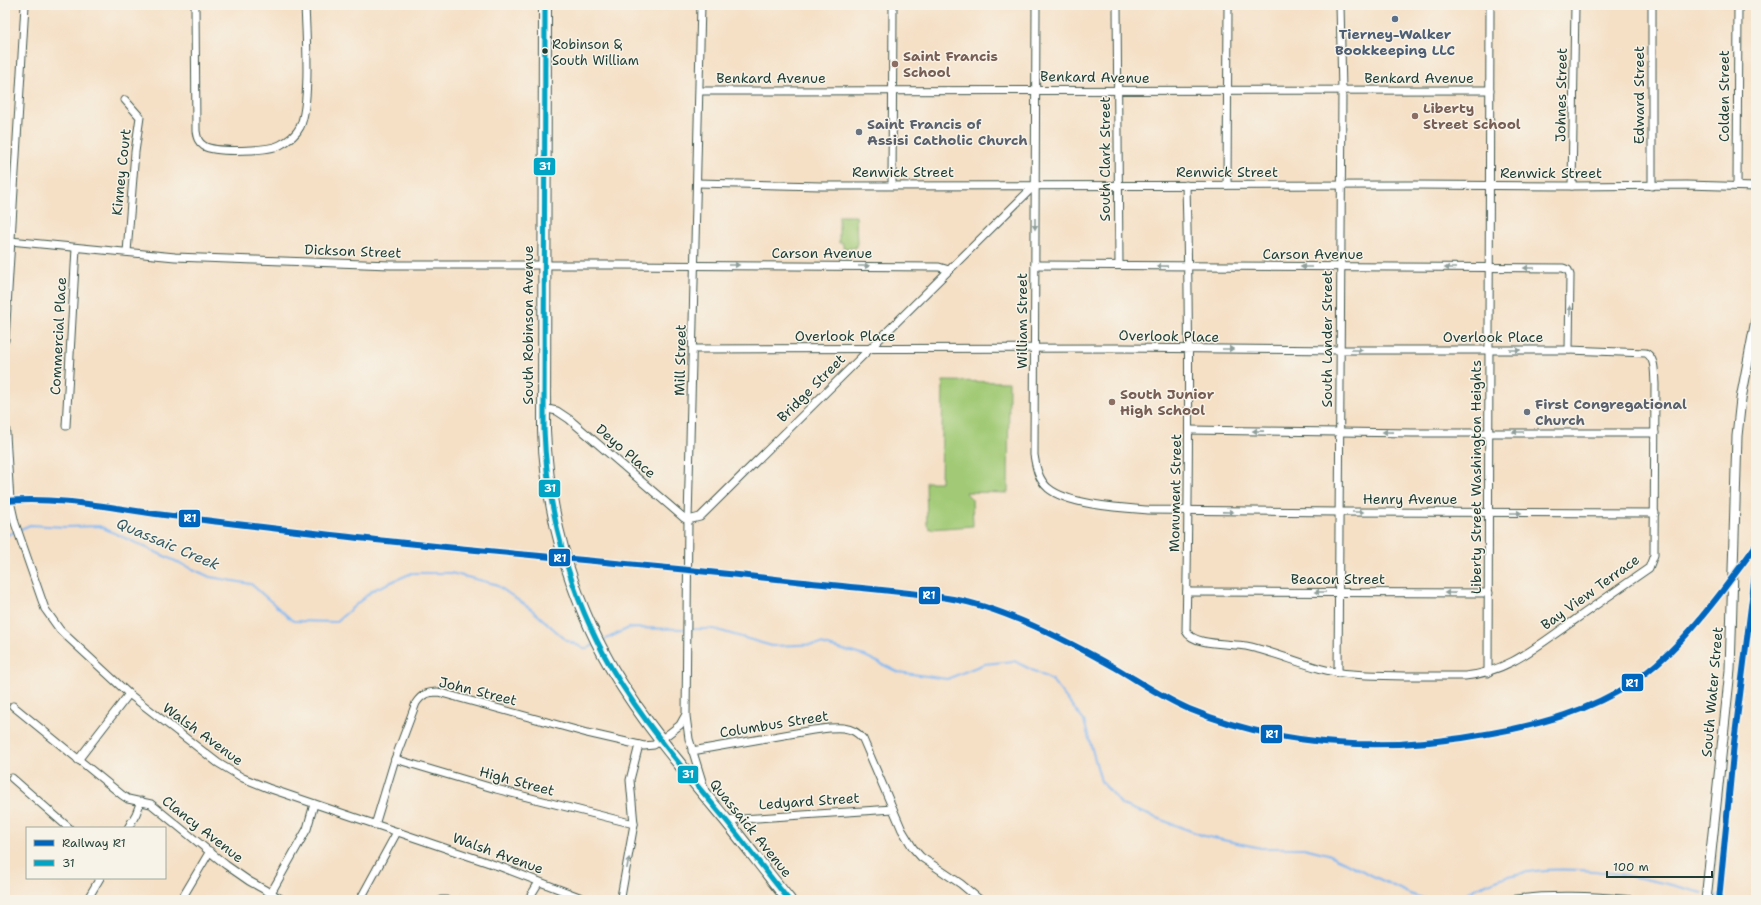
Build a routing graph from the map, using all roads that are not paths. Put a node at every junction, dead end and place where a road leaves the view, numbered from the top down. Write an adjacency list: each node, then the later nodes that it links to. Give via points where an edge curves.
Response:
1 (25, 5): 35 (street)
2 (195, 5): 3 (street, via 196,131 198,140 212,149 268,149 294,136 305,110)
3 (305, 5)
4 (545, 5): 40 (highway, South Robinson Avenue)
5 (701, 5): 17 (street, Mill Street)
6 (893, 5): 18 (street)
7 (1036, 5): 15 (street, William Street)
8 (1117, 5): 19 (street, South Clark Street)
9 (1228, 5): 20 (street)
10 (1340, 5): 21 (street, South Lander Street)
11 (1490, 5): 16 (street, Liberty Street Washington Heights)
12 (1575, 5): 31 (street, Johnes Street)
13 (1652, 5): 32 (street, Edward Street)
14 (1738, 5): 33 (street, Colden Street)
15 (1035, 90): 18 (street, Benkard Avenue); 19 (street, Benkard Avenue); 26 (street, William Street)
16 (1490, 90): 21 (street, Benkard Avenue); 30 (street, Liberty Street Washington Heights)
17 (700, 91): 18 (street, Benkard Avenue); 23 (street, Mill Street)
18 (892, 91): 25 (street)
19 (1118, 91): 20 (street, Benkard Avenue); 24 (street, South Clark Street)
20 (1227, 91): 21 (street, Benkard Avenue); 28 (street)
21 (1342, 91): 29 (street, South Lander Street)
22 (124, 100): 37 (street, Kinney Court, via 140,117)
23 (697, 183): 25 (street, Renwick Street); 38 (street, Mill Street)
24 (1118, 184): 26 (street, Renwick Street); 27 (street, Renwick Street); 39 (street, South Clark Street)
25 (892, 185): 26 (street, Renwick Street)
26 (1035, 185): 41 (street, William Street, one-way to 41); 45 (street, Bridge Street)
27 (1186, 185): 28 (street, Renwick Street); 42 (street, Monument Street)
28 (1227, 185): 29 (street, Renwick Street)
29 (1341, 185): 30 (street, Renwick Street); 43 (street, South Lander Street)
30 (1490, 186): 31 (street, Renwick Street); 44 (street, Liberty Street Washington Heights)
31 (1572, 186): 32 (street, Renwick Street)
32 (1652, 186): 33 (street, Renwick Street)
33 (1737, 186): 34 (street, Renwick Street)
34 (1756, 187)
35 (10, 241): 36 (street, Dickson Street); 47 (street)
36 (76, 248): 37 (street, Dickson Street); 58 (street, Commercial Place)
37 (127, 252): 40 (street, Dickson Street, via 279,262)
38 (695, 265): 40 (street, Dickson Street); 45 (street, Carson Avenue, one-way to 45, via 939,267); 49 (street, Mill Street)
39 (1119, 265): 41 (street, Carson Avenue); 42 (street, Carson Avenue, one-way to 39)
40 (543, 266): 56 (highway, South Robinson Avenue)
41 (1035, 266): 48 (street, William Street)
42 (1188, 267): 43 (street, Carson Avenue, one-way to 42); 51 (street, Monument Street)
43 (1340, 268): 44 (street, Carson Avenue, one-way to 43); 52 (street, South Lander Street)
44 (1490, 268): 53 (street, Liberty Street Washington Heights); 54 (street, Carson Avenue, one-way to 44, via 1568,270)
45 (949, 270): 50 (street, Bridge Street)
46 (1756, 320): 112 (street, South Water Street, via 1741,399 1737,436 1730,670)
47 (5, 340)
48 (1035, 348): 50 (street, Overlook Place); 51 (street, Overlook Place); 63 (street, William Street, via 1034,454 1036,470 1048,488 1070,500 1122,508)
49 (693, 349): 50 (street, Overlook Place); 67 (street, Mill Street)
50 (869, 349): 67 (street, Bridge Street, via 700,517)
51 (1188, 349): 52 (street, Overlook Place, one-way to 52); 59 (street, Monument Street)
52 (1340, 350): 53 (street, Overlook Place, one-way to 53); 60 (street, South Lander Street)
53 (1490, 350): 54 (street, Overlook Place, one-way to 54); 61 (street, Liberty Street Washington Heights)
54 (1570, 350): 55 (street, Overlook Place)
55 (1646, 353): 62 (street, Bay View Terrace, via 1651,356 1654,366)
56 (544, 408): 67 (street, Deyo Place, via 557,411 569,419); 72 (highway, South Robinson Avenue, via 546,466 554,518 572,582)
57 (5, 418): 75 (street, Walsh Avenue, via 10,501 20,540 45,609 60,630)
58 (66, 426)
59 (1189, 430): 60 (street, one-way to 59); 63 (street, Monument Street)
60 (1339, 432): 61 (street, one-way to 60); 64 (street, South Lander Street)
61 (1489, 432): 62 (street, one-way to 61); 65 (street, Liberty Street Washington Heights)
62 (1655, 433): 66 (street, Bay View Terrace)
63 (1189, 511): 64 (street, Henry Avenue, one-way to 64); 68 (street, Monument Street)
64 (1339, 512): 65 (street, Henry Avenue, one-way to 65); 69 (street, South Lander Street)
65 (1489, 512): 66 (street, Henry Avenue, one-way to 66); 70 (street, Liberty Street Washington Heights)
66 (1654, 513): 74 (street, Bay View Terrace, via 1654,555 1649,568 1526,654)
67 (688, 520): 77 (street, Mill Street)
68 (1186, 592): 69 (street, Beacon Street, one-way to 68); 71 (street, Monument Street)
69 (1339, 592): 70 (street, Beacon Street, one-way to 69); 73 (street, South Lander Street)
70 (1488, 593): 74 (street, Liberty Street Washington Heights)
71 (1187, 634): 73 (street, Bay View Terrace, via 1200,641 1245,646)
72 (595, 637): 78 (highway, Quassaick Avenue, via 612,669)
73 (1338, 673): 74 (street, Bay View Terrace, via 1465,676)
74 (1488, 673)
75 (128, 694): 82 (street); 86 (street, Walsh Avenue, via 236,774)
76 (13, 706): 82 (street, Clancy Avenue)
77 (686, 716): 78 (street, via 680,725); 80 (street)
78 (660, 740): 79 (street, John Street, via 650,746); 84 (highway, Quassaick Avenue)
79 (639, 745): 81 (street, John Street, via 438,692 429,692 421,696 416,703); 89 (street, via 630,780)
80 (692, 751): 84 (street); 87 (street, Columbus Street, via 813,730 853,730 863,739)
81 (395, 759): 89 (street, High Street, via 496,789); 90 (street, John Street)
82 (78, 760): 85 (street, Clancy Avenue, via 128,799)
83 (12, 778): 91 (street)
84 (707, 797): 88 (highway, Quassaick Avenue)
85 (141, 801): 92 (street); 94 (street, Clancy Avenue, via 151,804)
86 (314, 804): 90 (street, Walsh Avenue); 97 (street, via 307,829)
87 (893, 809): 88 (street, Ledyard Street); 109 (street, via 902,830 921,857)
88 (726, 820): 108 (highway, Quassaick Avenue)
89 (634, 824): 107 (street, one-way to 89)
90 (375, 825): 93 (street, Walsh Avenue)
91 (68, 827)
92 (129, 827)
93 (397, 832): 96 (street, Walsh Avenue); 102 (street)
94 (210, 851): 97 (street, Clancy Avenue, via 238,873); 99 (street)
95 (99, 879): 98 (street)
96 (539, 882): 105 (street); 106 (street, Walsh Avenue)
97 (271, 893): 100 (street); 101 (street, Clancy Avenue)
98 (88, 900)
99 (181, 900)
100 (267, 900)
101 (283, 900)
102 (360, 900)
103 (441, 900): 104 (street)
104 (446, 900)
105 (528, 900)
106 (587, 900)
107 (618, 900)
108 (789, 900)
109 (980, 900)
110 (1509, 900): 111 (street, via 1571,895)
111 (1633, 900)
112 (1706, 900)

